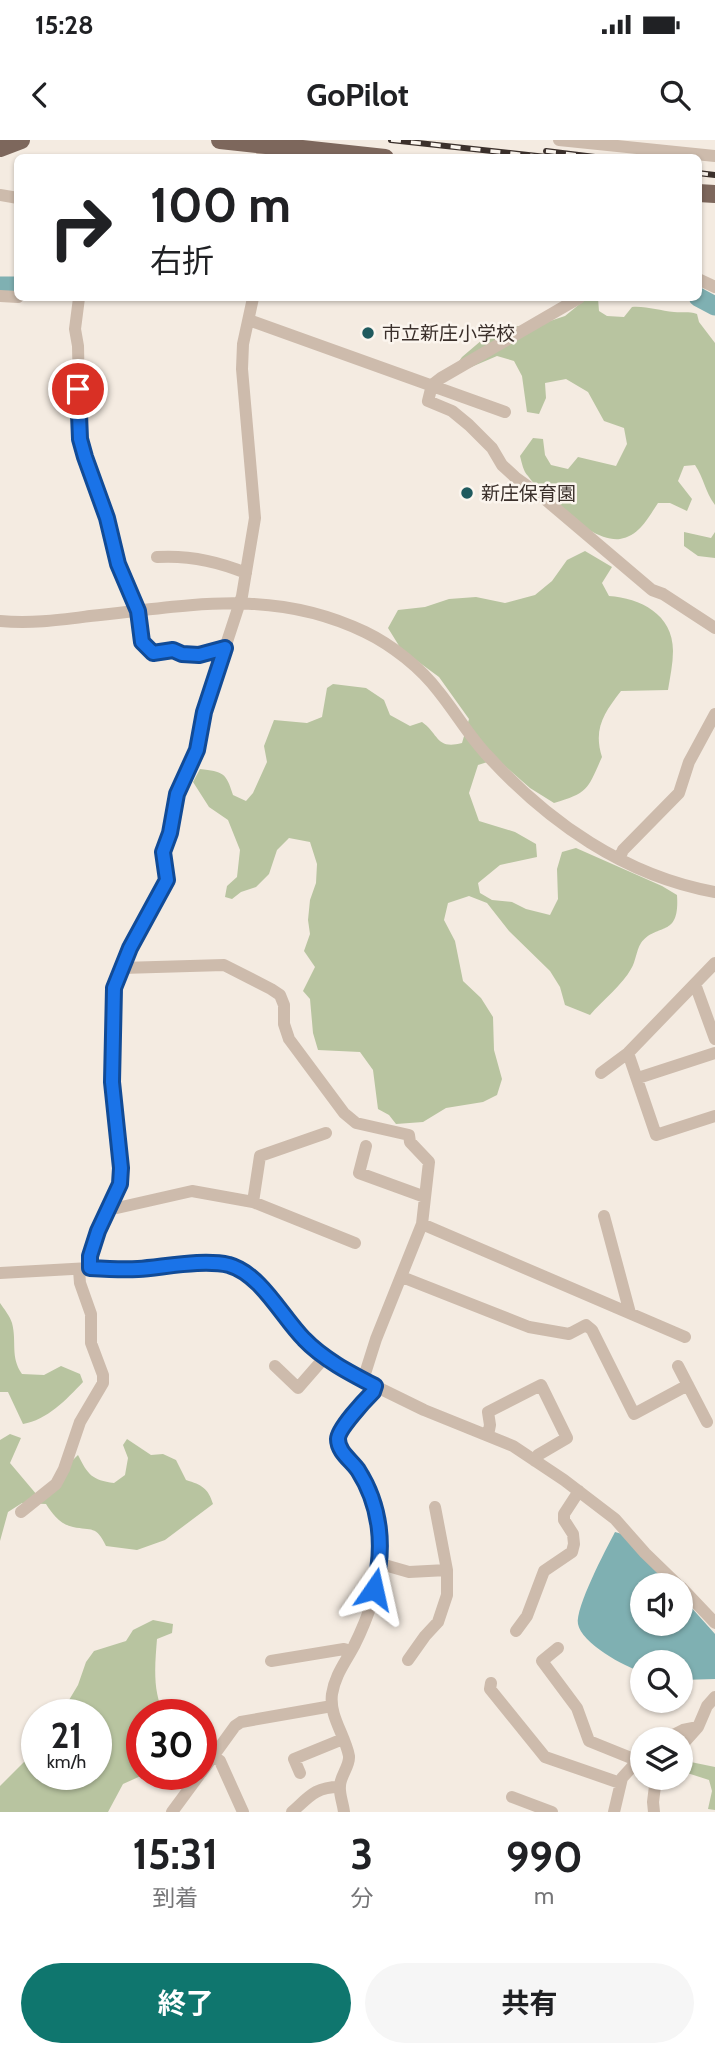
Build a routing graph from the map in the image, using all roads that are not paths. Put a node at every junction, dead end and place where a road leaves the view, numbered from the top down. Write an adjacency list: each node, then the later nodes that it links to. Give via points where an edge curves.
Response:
1 (21, 140): 4 (main road)
2 (220, 140): 5 (main road)
3 (559, 140): 7 (street)
4 (0, 148)
5 (263, 148): 6 (main road)
6 (336, 154)
7 (696, 154)
8 (79, 301): 17 (street, via 75,329 80,439 118,564)
9 (252, 301): 11 (street)
10 (574, 301): 12 (street)
11 (249, 320): 12 (street); 15 (street, via 242,369 255,518)
12 (432, 386): 13 (street); 19 (street, via 428,401 469,425 515,477 652,590)
13 (505, 412)
14 (157, 557): 15 (street, via 221,562)
15 (246, 573): 16 (street)
16 (240, 602): 17 (street); 20 (street); 22 (street, via 309,612 367,633 389,647 438,691 488,756 548,814)
17 (138, 611): 18 (street, via 45,623); 20 (street, via 142,642 153,653 173,650 199,655)
18 (0, 621)
19 (715, 628)
20 (225, 648): 25 (street, via 197,750 177,794 163,852 167,880)
21 (715, 714): 22 (street, via 689,762 679,793)
22 (619, 859): 23 (street, via 668,881)
23 (715, 891)
24 (715, 963): 26 (street)
25 (122, 968): 35 (street, via 224,965 280,995 289,1039 344,1113 356,1123 409,1135 429,1162); 37 (street, via 114,988 112,1082 121,1168)
26 (695, 984): 27 (street); 28 (street)
27 (715, 1039)
28 (628, 1053): 30 (street); 31 (street)
29 (715, 1053): 31 (street)
30 (601, 1073)
31 (638, 1078): 32 (street, via 656,1135)
32 (715, 1116)
33 (326, 1133): 36 (street, via 260,1156)
34 (366, 1146): 35 (street, via 359,1173)
35 (425, 1198): 39 (street)
36 (253, 1202): 37 (street, via 192,1191 117,1208); 40 (street)
37 (111, 1205): 41 (street)
38 (604, 1216): 44 (street)
39 (422, 1224): 43 (street); 44 (street)
40 (355, 1243)
41 (85, 1269): 42 (street); 46 (street, via 230,1266 258,1285 303,1339); 56 (street, via 80,1283 91,1314 91,1343 103,1383 80,1422 56,1484)
42 (0, 1273)
43 (402, 1277): 49 (street, via 376,1339); 50 (street, via 529,1327 569,1334 586,1325 634,1414)
44 (630, 1313): 45 (street)
45 (685, 1337)
46 (325, 1357): 47 (street, via 298,1388); 49 (street)
47 (275, 1366)
48 (678, 1366): 50 (street)
49 (369, 1383): 52 (street); 57 (street, via 373,1392 337,1438 372,1499)
50 (688, 1385): 51 (street)
51 (707, 1422)
52 (488, 1435): 53 (street); 53 (street, via 488,1412 541,1385 567,1438)
53 (535, 1461): 54 (street)
54 (579, 1491): 59 (street, via 615,1519); 63 (street, via 564,1514 573,1534 572,1552 544,1571 527,1616)
55 (435, 1507): 58 (street)
56 (21, 1512)
57 (381, 1564): 58 (street, via 410,1572); 65 (street, via 368,1614)
58 (447, 1570): 66 (street, via 447,1595 438,1622)
59 (666, 1573)
60 (693, 1596): 61 (street)
61 (710, 1609): 62 (street)
62 (715, 1623)
63 (516, 1631)
64 (558, 1648): 76 (street, via 542,1661 577,1708 589,1741)
65 (351, 1651): 67 (street); 70 (street, via 340,1667)
66 (408, 1660)
67 (271, 1661)
68 (491, 1684): 80 (street, via 490,1689 545,1756)
69 (715, 1697): 71 (street)
70 (332, 1706): 74 (street); 75 (street, via 241,1722)
71 (698, 1727): 72 (street); 73 (street)
72 (693, 1728)
73 (693, 1733)
74 (343, 1739): 79 (street, via 294,1759); 81 (street, via 349,1759)
75 (217, 1751)
76 (630, 1755)
77 (217, 1759): 86 (street)
78 (630, 1767): 80 (street)
79 (299, 1773)
80 (620, 1783): 90 (street)
81 (340, 1787): 87 (street, via 316,1790); 88 (street)
82 (189, 1790): 85 (street)
83 (654, 1790): 91 (street)
84 (512, 1797): 89 (street)
85 (172, 1812)
86 (243, 1812)
87 (292, 1812)
88 (344, 1812)
89 (552, 1812)
90 (614, 1812)
91 (654, 1812)

